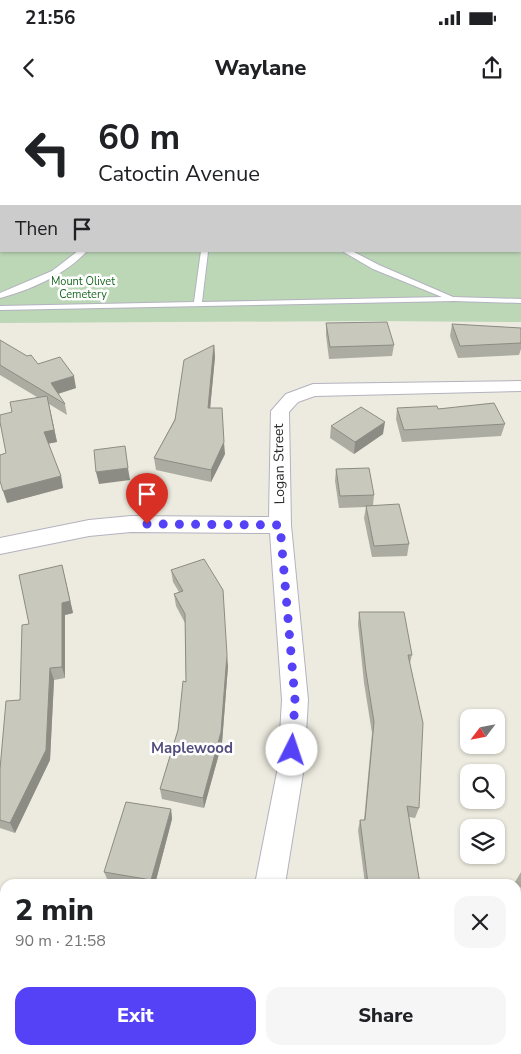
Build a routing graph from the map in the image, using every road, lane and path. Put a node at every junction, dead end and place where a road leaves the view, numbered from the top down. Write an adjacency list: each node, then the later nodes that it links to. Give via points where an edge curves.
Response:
1 (82, 252): 4 (lane, via 54,272)
2 (206, 252): 7 (lane)
3 (348, 252): 5 (lane)
4 (0, 296)
5 (454, 299): 6 (lane); 7 (lane)
6 (521, 301)
7 (198, 304): 8 (lane)
8 (0, 308)
9 (521, 386): 10 (street, Logan Street, via 321,390 292,398 282,406 278,417)
10 (280, 525): 11 (street, via 131,524 89,528); 12 (street, Logan Street, via 295,700 291,767)
11 (0, 546)
12 (271, 879)

